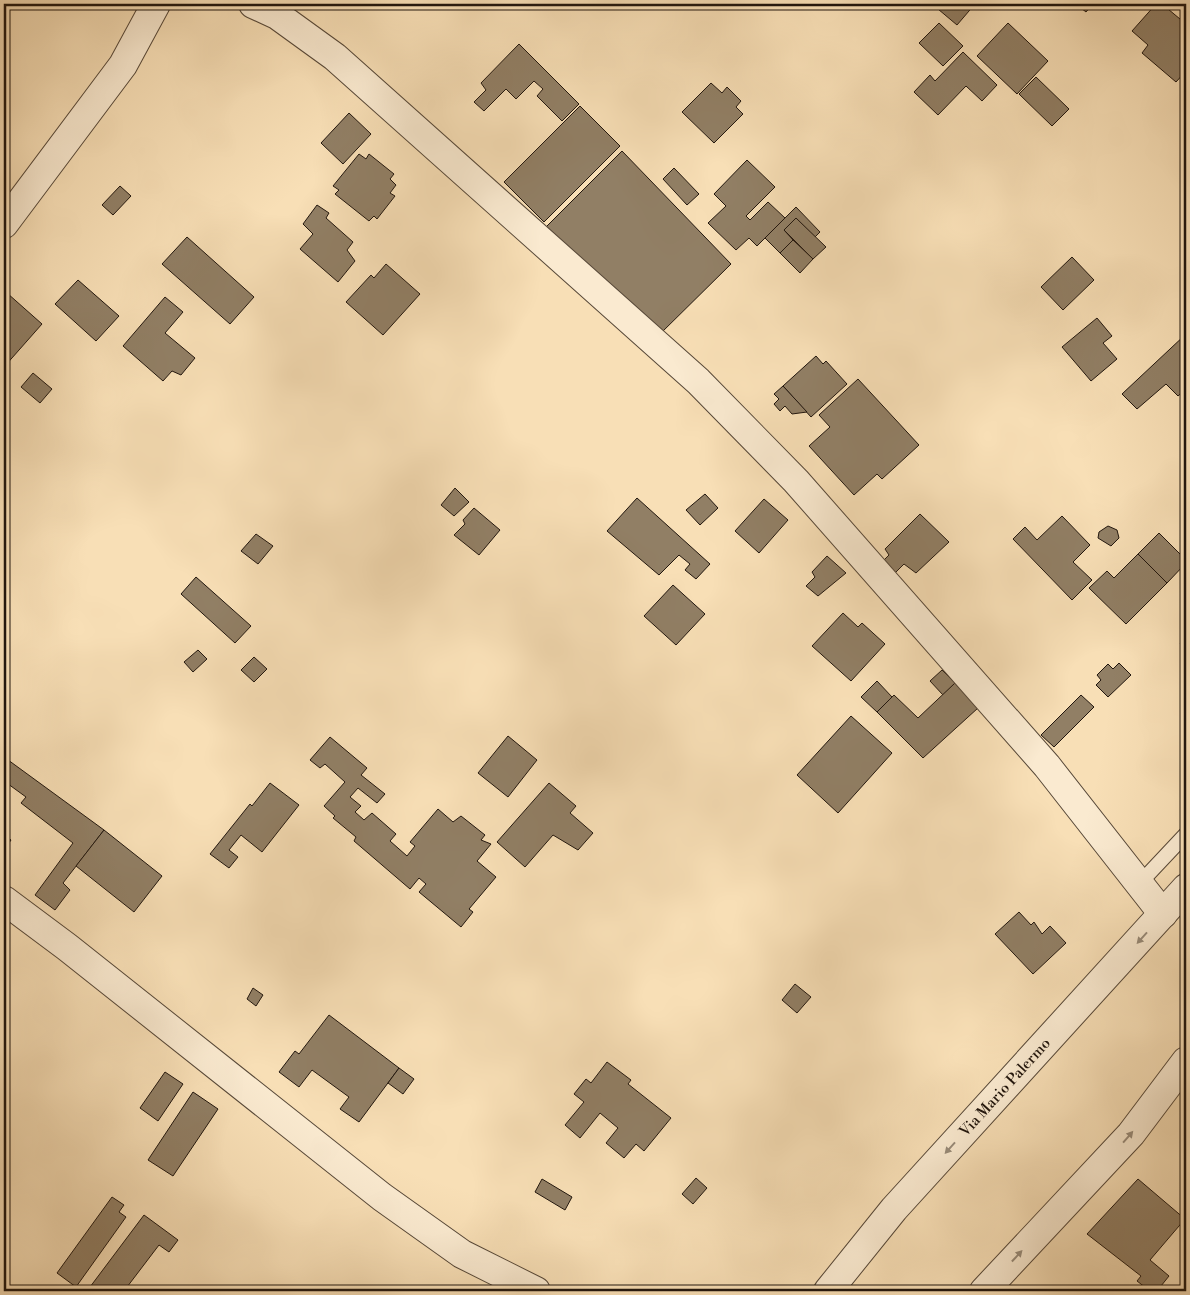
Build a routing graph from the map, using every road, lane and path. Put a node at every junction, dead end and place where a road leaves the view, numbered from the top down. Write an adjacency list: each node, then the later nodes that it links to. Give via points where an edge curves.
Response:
1 (156, 4): 3 (street, via 123,65)
2 (253, 4): 5 (street, via 277,15 335,57 698,381 796,481 1047,766)
3 (4, 224)
4 (1186, 834): 5 (lane)
5 (1140, 884): 8 (street)
6 (1186, 888): 8 (street, Via Mario Palermo)
7 (4, 900): 10 (street, via 67,946 382,1197 462,1254)
8 (1163, 914): 11 (street, Via Mario Palermo, one-way to 11, via 894,1210)
9 (1186, 1061): 12 (street, one-way to 9, via 1131,1134)
10 (536, 1291)
11 (828, 1291)
12 (984, 1291)

